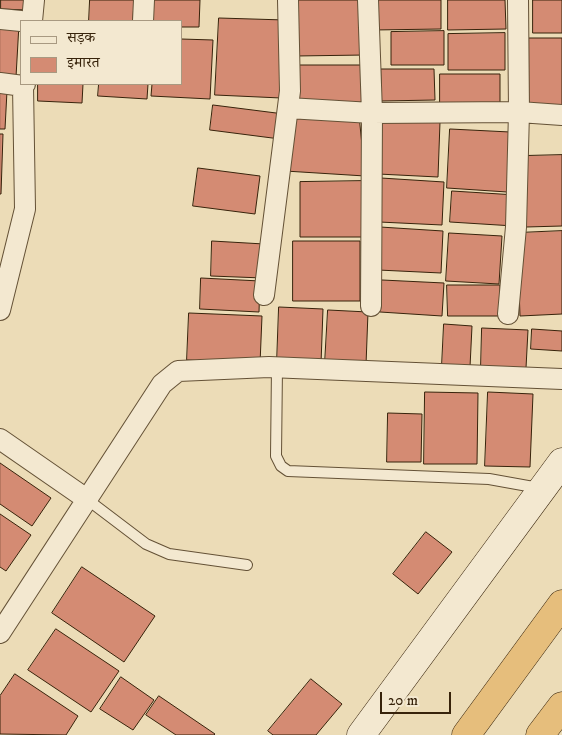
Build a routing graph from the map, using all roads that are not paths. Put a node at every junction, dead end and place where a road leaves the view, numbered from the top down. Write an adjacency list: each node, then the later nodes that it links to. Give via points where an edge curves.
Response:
1 (34, 0): 7 (street)
2 (144, 0): 8 (street)
3 (288, 0): 13 (street)
4 (368, 0): 15 (street)
5 (518, 0): 14 (street)
6 (0, 19): 9 (street)
7 (32, 20)
8 (143, 20)
9 (20, 21)
10 (0, 83): 11 (street)
11 (20, 85)
12 (24, 85): 19 (street, via 25,209)
13 (288, 108): 15 (street); 17 (street)
14 (519, 112): 15 (street); 16 (street); 20 (street, via 516,228)
15 (372, 113): 18 (street)
16 (562, 115)
17 (264, 295)
18 (371, 306)
19 (0, 310)
20 (508, 314)
21 (277, 367): 22 (street); 25 (lane, via 276,456 288,471 489,479); 26 (street, via 178,371 170,376)
22 (562, 379)
23 (0, 439): 26 (street)
24 (562, 462): 25 (main road)
25 (542, 489): 31 (main road)
26 (88, 500): 27 (lane, via 146,544 169,554); 29 (street)
27 (247, 565)
28 (562, 604): 32 (highway)
29 (0, 632)
30 (562, 706): 33 (highway)
31 (361, 735)
32 (466, 735)
33 (540, 735)

